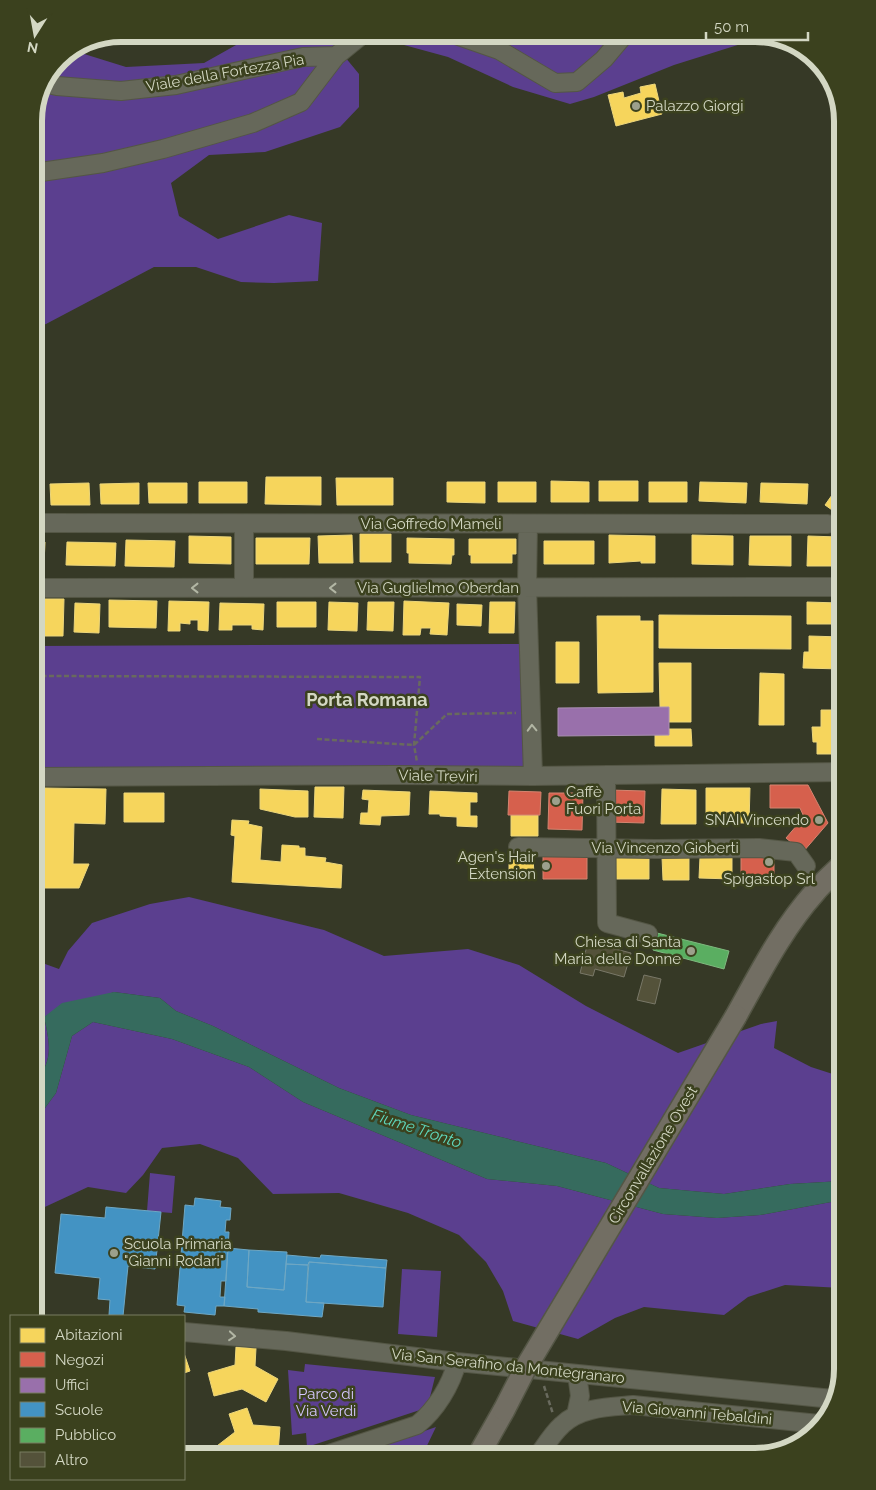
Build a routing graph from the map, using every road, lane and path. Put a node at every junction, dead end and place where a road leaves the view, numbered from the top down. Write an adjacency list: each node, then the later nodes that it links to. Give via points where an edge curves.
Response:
1 (353, 42): 4 (street)
2 (478, 43): 3 (street, via 499,50 555,83 577,82)
3 (618, 43)
4 (336, 56): 5 (street, Viale della Fortezza Pia, via 303,57 176,85 121,91); 6 (street, Viale della Fortezza Pia, via 301,102 253,123 103,163)
5 (52, 84)
6 (43, 172)
7 (43, 524): 8 (street, Via Goffredo Mameli)
8 (244, 524): 9 (street, Via Goffredo Mameli); 14 (street)
9 (528, 524): 10 (street, Via Goffredo Mameli); 11 (street)
10 (828, 524)
11 (527, 587): 12 (street, Via Guglielmo Oberdan); 14 (street, Via Guglielmo Oberdan, one-way to 14); 16 (street)
12 (834, 587)
13 (43, 588): 14 (street, Via Guglielmo Oberdan, one-way to 13)
14 (244, 588)
15 (43, 676): 18 (path, via 420,677)
16 (531, 712): 18 (path, via 447,714); 21 (street, one-way to 16)
17 (318, 739): 18 (path)
18 (414, 745): 20 (path)
19 (834, 774): 22 (street, Viale Treviri)
20 (419, 775): 21 (street, Viale Treviri); 23 (street, Viale Treviri)
21 (533, 776): 22 (street, Viale Treviri)
22 (606, 776): 25 (street)
23 (42, 777)
24 (518, 846): 25 (street, Via Vincenzo Gioberti)
25 (607, 848): 26 (street, Via Vincenzo Gioberti, via 759,848 796,852); 28 (street, via 607,922)
26 (806, 866)
27 (834, 873): 38 (main road, Circonvallazione Ovest, bridge, via 794,917 762,968 525,1369)
28 (648, 934)
29 (185, 1332): 30 (street, Via San Serafino da Montegranaro, one-way to 30)
30 (457, 1362): 31 (street, Via San Serafino da Montegranaro); 37 (street, via 441,1397 417,1425)
31 (577, 1374): 33 (street, Via San Serafino da Montegranaro); 34 (street, via 580,1396)
32 (541, 1378): 36 (path, via 554,1415)
33 (828, 1397)
34 (576, 1414): 35 (street, Via Giovanni Tebaldini, via 604,1407 633,1405); 36 (street, Via Giovanni Tebaldini)
35 (811, 1423)
36 (554, 1433): 39 (street, Via Giovanni Tebaldini)
37 (348, 1447)
38 (483, 1448)
39 (544, 1448)

